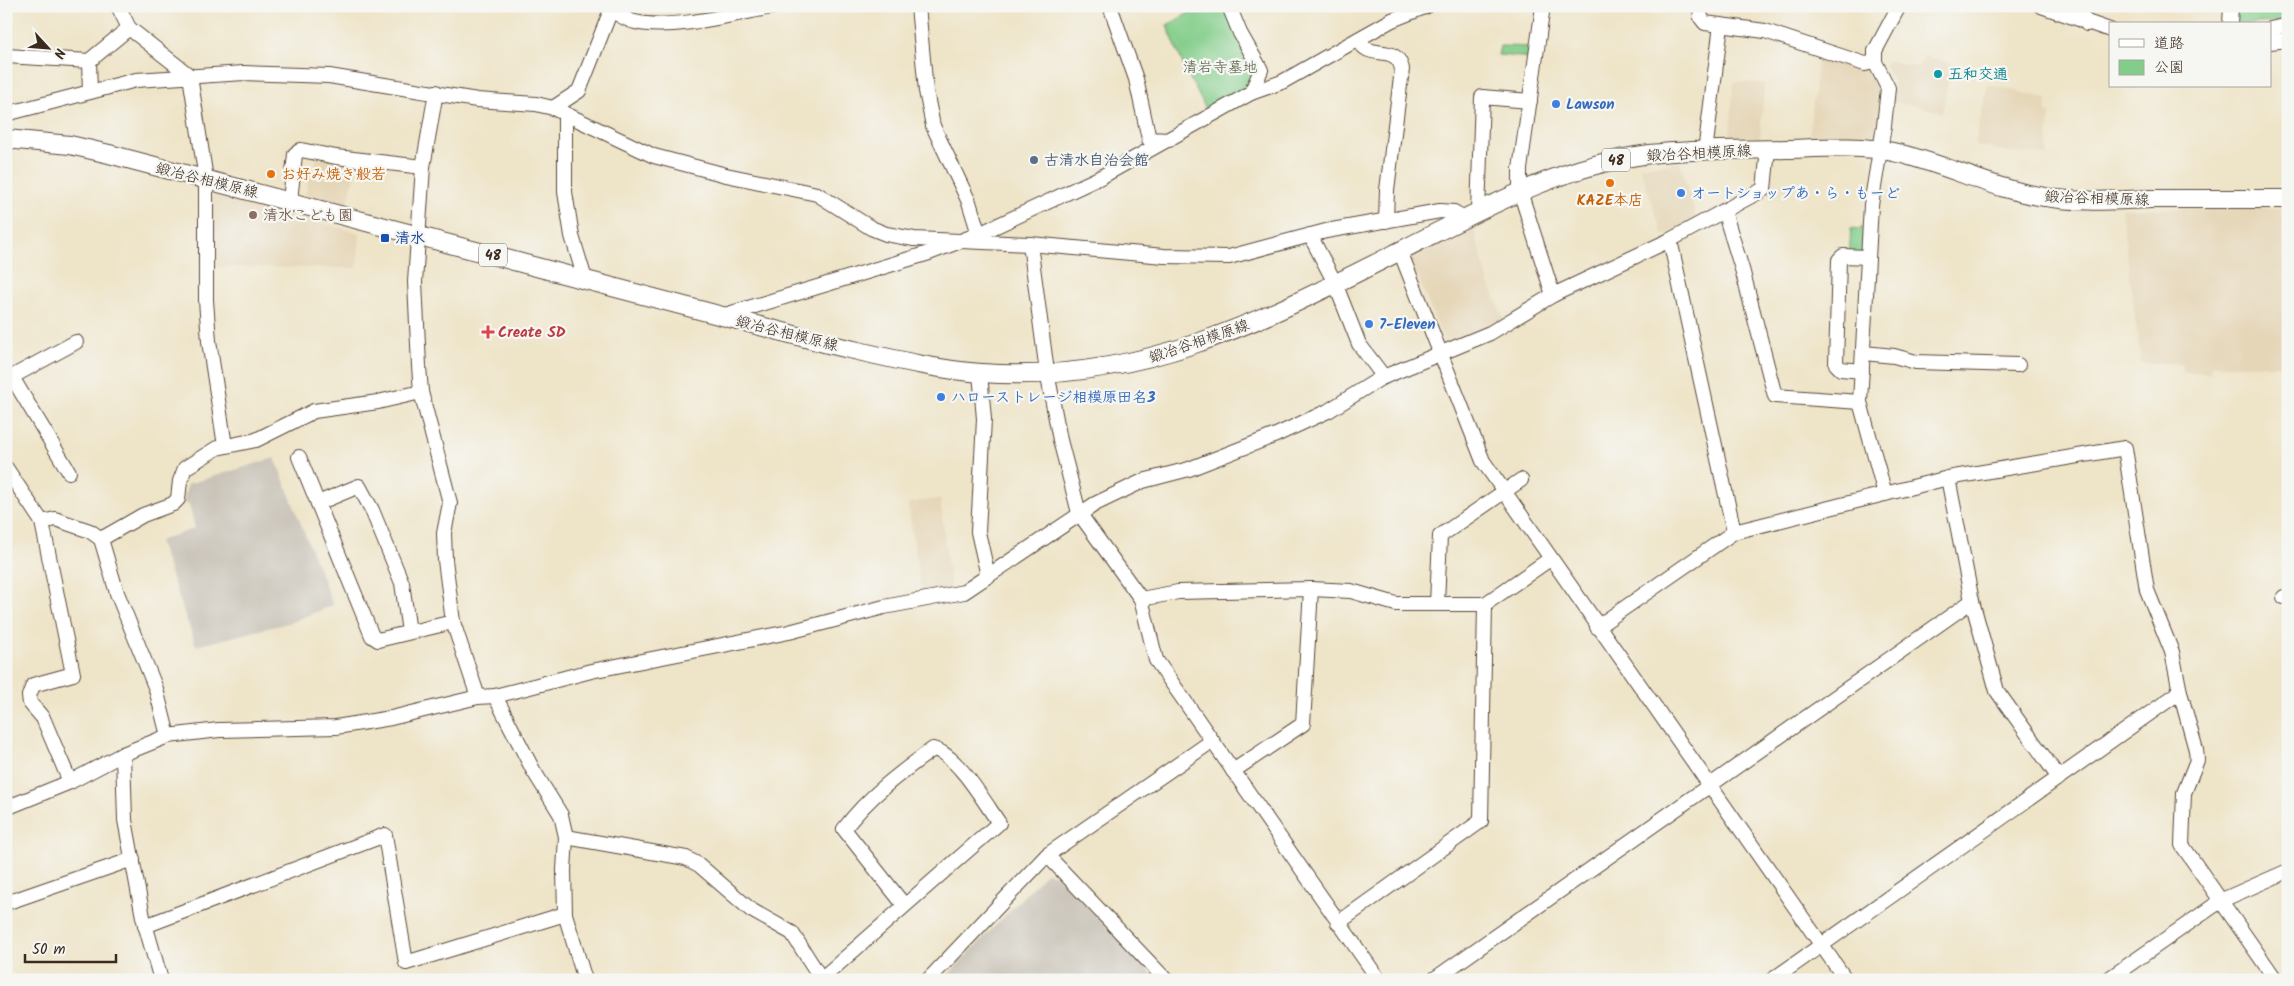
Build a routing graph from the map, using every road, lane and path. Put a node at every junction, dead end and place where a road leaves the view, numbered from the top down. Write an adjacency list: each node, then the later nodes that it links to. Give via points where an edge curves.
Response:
1 (118, 6): 18 (street)
2 (777, 6): 13 (street, via 664,24 635,22)
3 (918, 6): 49 (street, via 926,91 933,126 969,202)
4 (1110, 6): 35 (street, via 1136,79 1149,139)
5 (1228, 6): 30 (street, via 1261,70)
6 (1428, 6): 21 (street, via 1392,20)
7 (1543, 6): 31 (street)
8 (1700, 6): 17 (street, via 1700,18 1705,23)
9 (1899, 6): 26 (street, via 1875,51)
10 (2041, 6): 15 (street)
11 (2077, 6): 15 (street)
12 (2231, 6): 14 (street)
13 (611, 8): 32 (street, via 579,91)
14 (2230, 22)
15 (2088, 24): 20 (street)
16 (2288, 24): 19 (street)
17 (1721, 25): 26 (street, via 1765,31 1865,64); 38 (street)
18 (129, 28): 25 (street); 27 (street)
19 (2272, 28)
20 (2109, 30)
21 (1359, 39): 30 (street, via 1290,78); 46 (street, via 1361,45 1370,51 1394,55 1400,60 1402,69 1386,190)
22 (2288, 40): 23 (street)
23 (2272, 42)
24 (6, 56): 25 (street)
25 (89, 62): 28 (street)
26 (1876, 62): 37 (street, via 1888,88)
27 (190, 76): 28 (street, via 136,80); 29 (street, via 244,73 329,76); 40 (street)
28 (90, 92): 33 (street)
29 (436, 92): 32 (street, via 477,100 536,104); 39 (street)
30 (1251, 93): 35 (street)
31 (1530, 101): 41 (street, via 1520,168); 45 (street, via 1482,97)
32 (559, 111): 51 (street, via 654,156 718,174 825,197 854,219 886,234); 55 (street, via 565,192 572,236)
33 (6, 114)
34 (6, 139): 40 (main road, 鍛冶谷相模原線 / 48, via 70,145)
35 (1169, 140): 49 (street)
36 (1768, 149): 37 (main road, 鍛冶谷相模原線 / 48); 38 (main road, 鍛冶谷相模原線 / 48); 44 (street, via 1764,189)
37 (1880, 150): 42 (main road, 鍛冶谷相模原線 / 48, via 2048,198); 54 (street, via 1871,205)
38 (1705, 152): 41 (main road, 鍛冶谷相模原線 / 48, via 1652,154 1608,161)
39 (422, 167): 43 (street, via 301,150 295,154); 47 (street)
40 (206, 179): 43 (main road, 鍛冶谷相模原線 / 48); 70 (street, via 206,300)
41 (1520, 191): 45 (main road, 鍛冶谷相模原線 / 48); 57 (street)
42 (2288, 199)
43 (290, 201): 47 (main road, 鍛冶谷相模原線 / 48)
44 (1724, 211): 50 (street); 69 (street, via 1774,396)
45 (1471, 215): 46 (street, via 1440,211); 53 (main road, 鍛冶谷相模原線 / 48)
46 (1386, 221): 48 (street)
47 (419, 235): 55 (main road, 鍛冶谷相模原線 / 48); 68 (street, via 415,282)
48 (1310, 235): 52 (street, via 1248,254 1211,258); 56 (street)
49 (980, 238): 51 (street); 52 (street)
50 (1670, 240): 57 (street); 81 (street)
51 (958, 242): 58 (street)
52 (1030, 244): 65 (street)
53 (1400, 251): 56 (main road, 鍛冶谷相模原線 / 48); 61 (street)
54 (1868, 257): 60 (street); 63 (street, via 1843,256 1839,260 1836,364 1842,369)
55 (585, 279): 58 (main road, 鍛冶谷相模原線 / 48)
56 (1335, 283): 65 (main road, 鍛冶谷相模原線 / 48, via 1272,314 1178,351 1120,364); 66 (street, via 1359,344)
57 (1553, 295): 61 (street, via 1490,332)
58 (722, 316): 64 (main road, 鍛冶谷相模原線 / 48, via 912,363)
59 (76, 342): 67 (street)
60 (1864, 352): 62 (street, via 1916,362); 63 (street)
61 (1439, 353): 66 (street); 76 (street, via 1483,461)
62 (2018, 365)
63 (1862, 371): 69 (street)
64 (980, 372): 65 (main road, 鍛冶谷相模原線 / 48); 84 (street, via 984,419 978,532)
65 (1047, 372): 79 (street)
66 (1384, 377): 79 (street, via 1328,411 1276,435 1189,469 1129,487)
67 (9, 378): 73 (street)
68 (421, 392): 70 (street, via 314,411 256,440); 90 (street, via 450,503 444,533 444,560)
69 (1860, 402): 77 (street)
70 (225, 446): 82 (street, via 185,468 174,504 143,515)
71 (299, 457): 78 (street)
72 (6, 468): 80 (street)
73 (69, 472)
74 (1948, 478): 77 (street); 87 (street); 93 (street, via 2125,448 2148,590 2172,652)
75 (1521, 480): 76 (street)
76 (1503, 493): 83 (street); 88 (street, via 1440,536)
77 (1884, 494): 81 (street)
78 (318, 503): 92 (street, via 372,636 378,640); 92 (street, via 359,486 402,583)
79 (1078, 514): 84 (street); 86 (street)
80 (42, 522): 82 (street, via 55,519 90,531); 101 (street, via 73,674 33,685 29,696 30,703 43,718)
81 (1734, 532): 91 (street)
82 (101, 539): 96 (street, via 117,593 156,689)
83 (1550, 559): 89 (street); 91 (street)
84 (988, 576): 94 (street, via 964,592 884,607 789,632 591,671)
85 (1311, 588): 86 (street, via 1178,592); 88 (street, via 1351,590 1396,604); 99 (street, via 1303,724)
86 (1141, 599): 97 (street, via 1156,660)
87 (1972, 601): 100 (street, via 1997,691); 102 (street)
88 (1437, 604): 89 (street)
89 (1486, 604): 112 (street, via 1481,821)
90 (453, 622): 92 (street); 95 (street)
91 (1597, 626): 102 (street)
92 (409, 632)
93 (2180, 692): 100 (street); 108 (street, via 2197,760 2184,792 2182,845)
94 (495, 696): 95 (street); 104 (street, via 533,770 561,815)
95 (478, 697): 96 (street, via 391,718 336,727 219,730)
96 (168, 736): 98 (street)
97 (1212, 741): 99 (street); 105 (street)
98 (123, 754): 101 (street); 106 (street, via 125,820)
99 (1233, 771): 112 (street)
100 (2058, 778): 114 (street)
101 (70, 782): 103 (street)
102 (1709, 785): 114 (street); 121 (street)
103 (6, 808)
104 (566, 837): 111 (street); 117 (street, via 686,858 699,865 751,910 792,933)
105 (1047, 855): 118 (street); 119 (street)
106 (133, 859): 109 (street); 113 (street)
107 (2288, 871): 108 (street)
108 (2222, 900): 124 (street); 125 (street)
109 (6, 903)
110 (904, 905): 110 (street, via 999,823 966,776 942,751 933,749 887,782 844,829); 117 (street)
111 (565, 914): 113 (street, via 406,963 385,835); 116 (street)
112 (1338, 923): 120 (street)
113 (146, 926): 115 (street)
114 (1822, 945): 122 (street); 123 (street)
115 (161, 980)
116 (585, 980)
117 (821, 980)
118 (928, 980)
119 (1166, 980)
120 (1379, 980)
121 (1433, 980)
122 (1772, 980)
123 (1846, 980)
124 (2107, 980)
125 (2276, 980)

